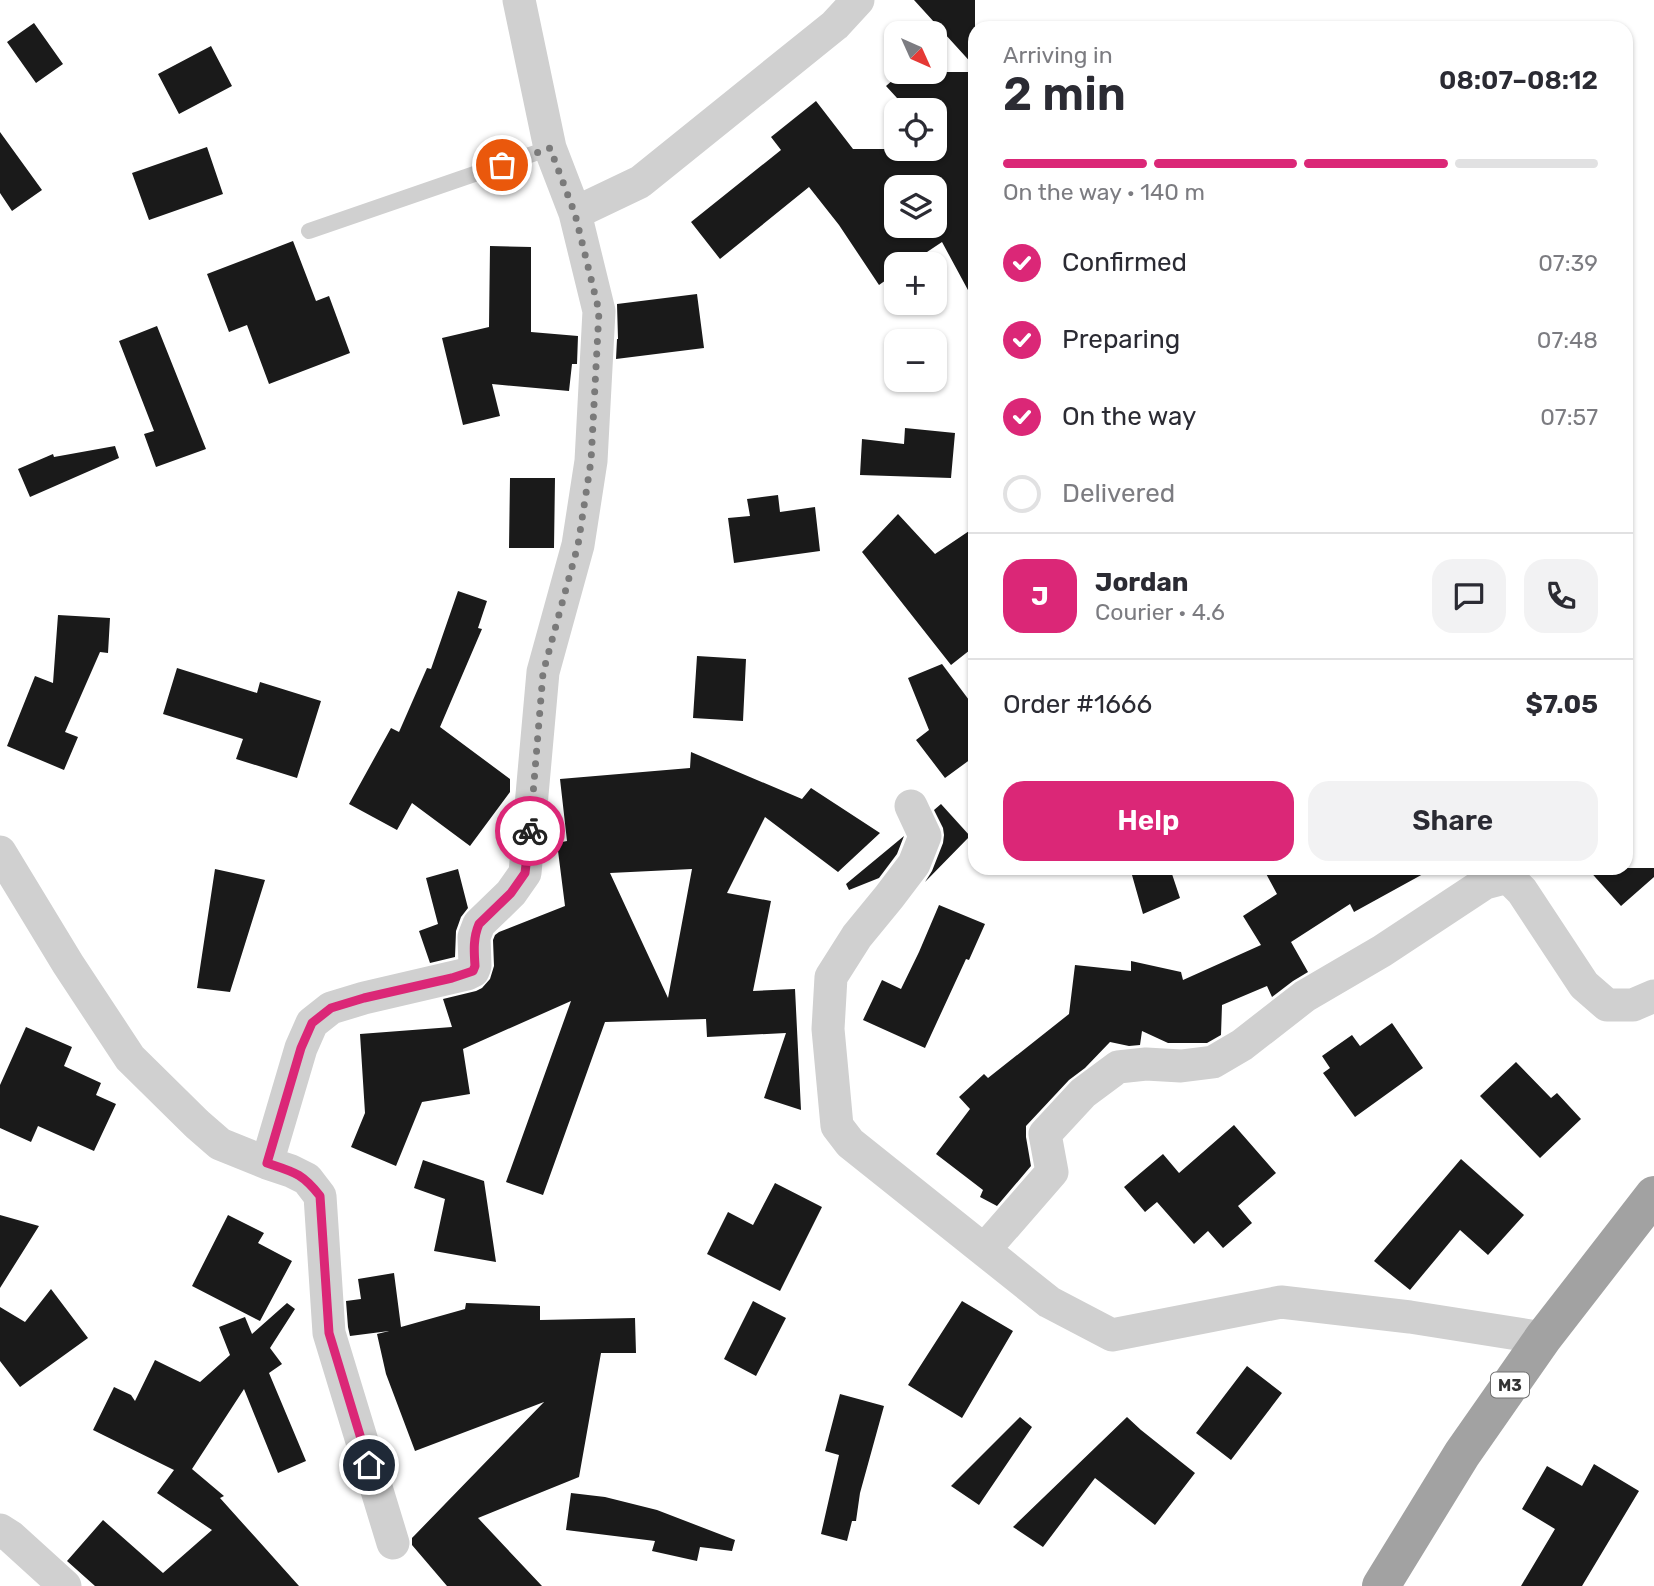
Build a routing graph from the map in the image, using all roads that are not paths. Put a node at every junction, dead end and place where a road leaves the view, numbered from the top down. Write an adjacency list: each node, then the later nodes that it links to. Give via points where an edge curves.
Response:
1 (519, 0): 3 (street)
2 (858, 0): 4 (street, via 835,26 640,182)
3 (550, 148): 4 (street); 5 (lane)
4 (575, 214): 9 (street, via 599,311 591,461 578,545 543,673 525,873 479,924 473,971 331,1008 312,1023)
5 (309, 231)
6 (911, 806): 11 (street, via 925,836 914,864 831,977 828,1029 837,1126 850,1143)
7 (0, 852): 9 (street, via 130,1058 220,1144)
8 (1654, 996): 11 (street, via 1633,1005 1607,1005 1584,985 1515,884 1508,877 1485,883 1305,996 1213,1062 1118,1067 1083,1093 1045,1134 1052,1172)
9 (267, 1163): 14 (street, via 307,1179 320,1196 329,1333)
10 (1654, 1195): 12 (highway, M3)
11 (984, 1250): 12 (street, via 1049,1302 1112,1335 1281,1302)
12 (1543, 1338): 16 (highway, M3, via 1462,1454)
13 (0, 1530): 15 (street)
14 (393, 1543)
15 (65, 1586)
16 (1381, 1586)

